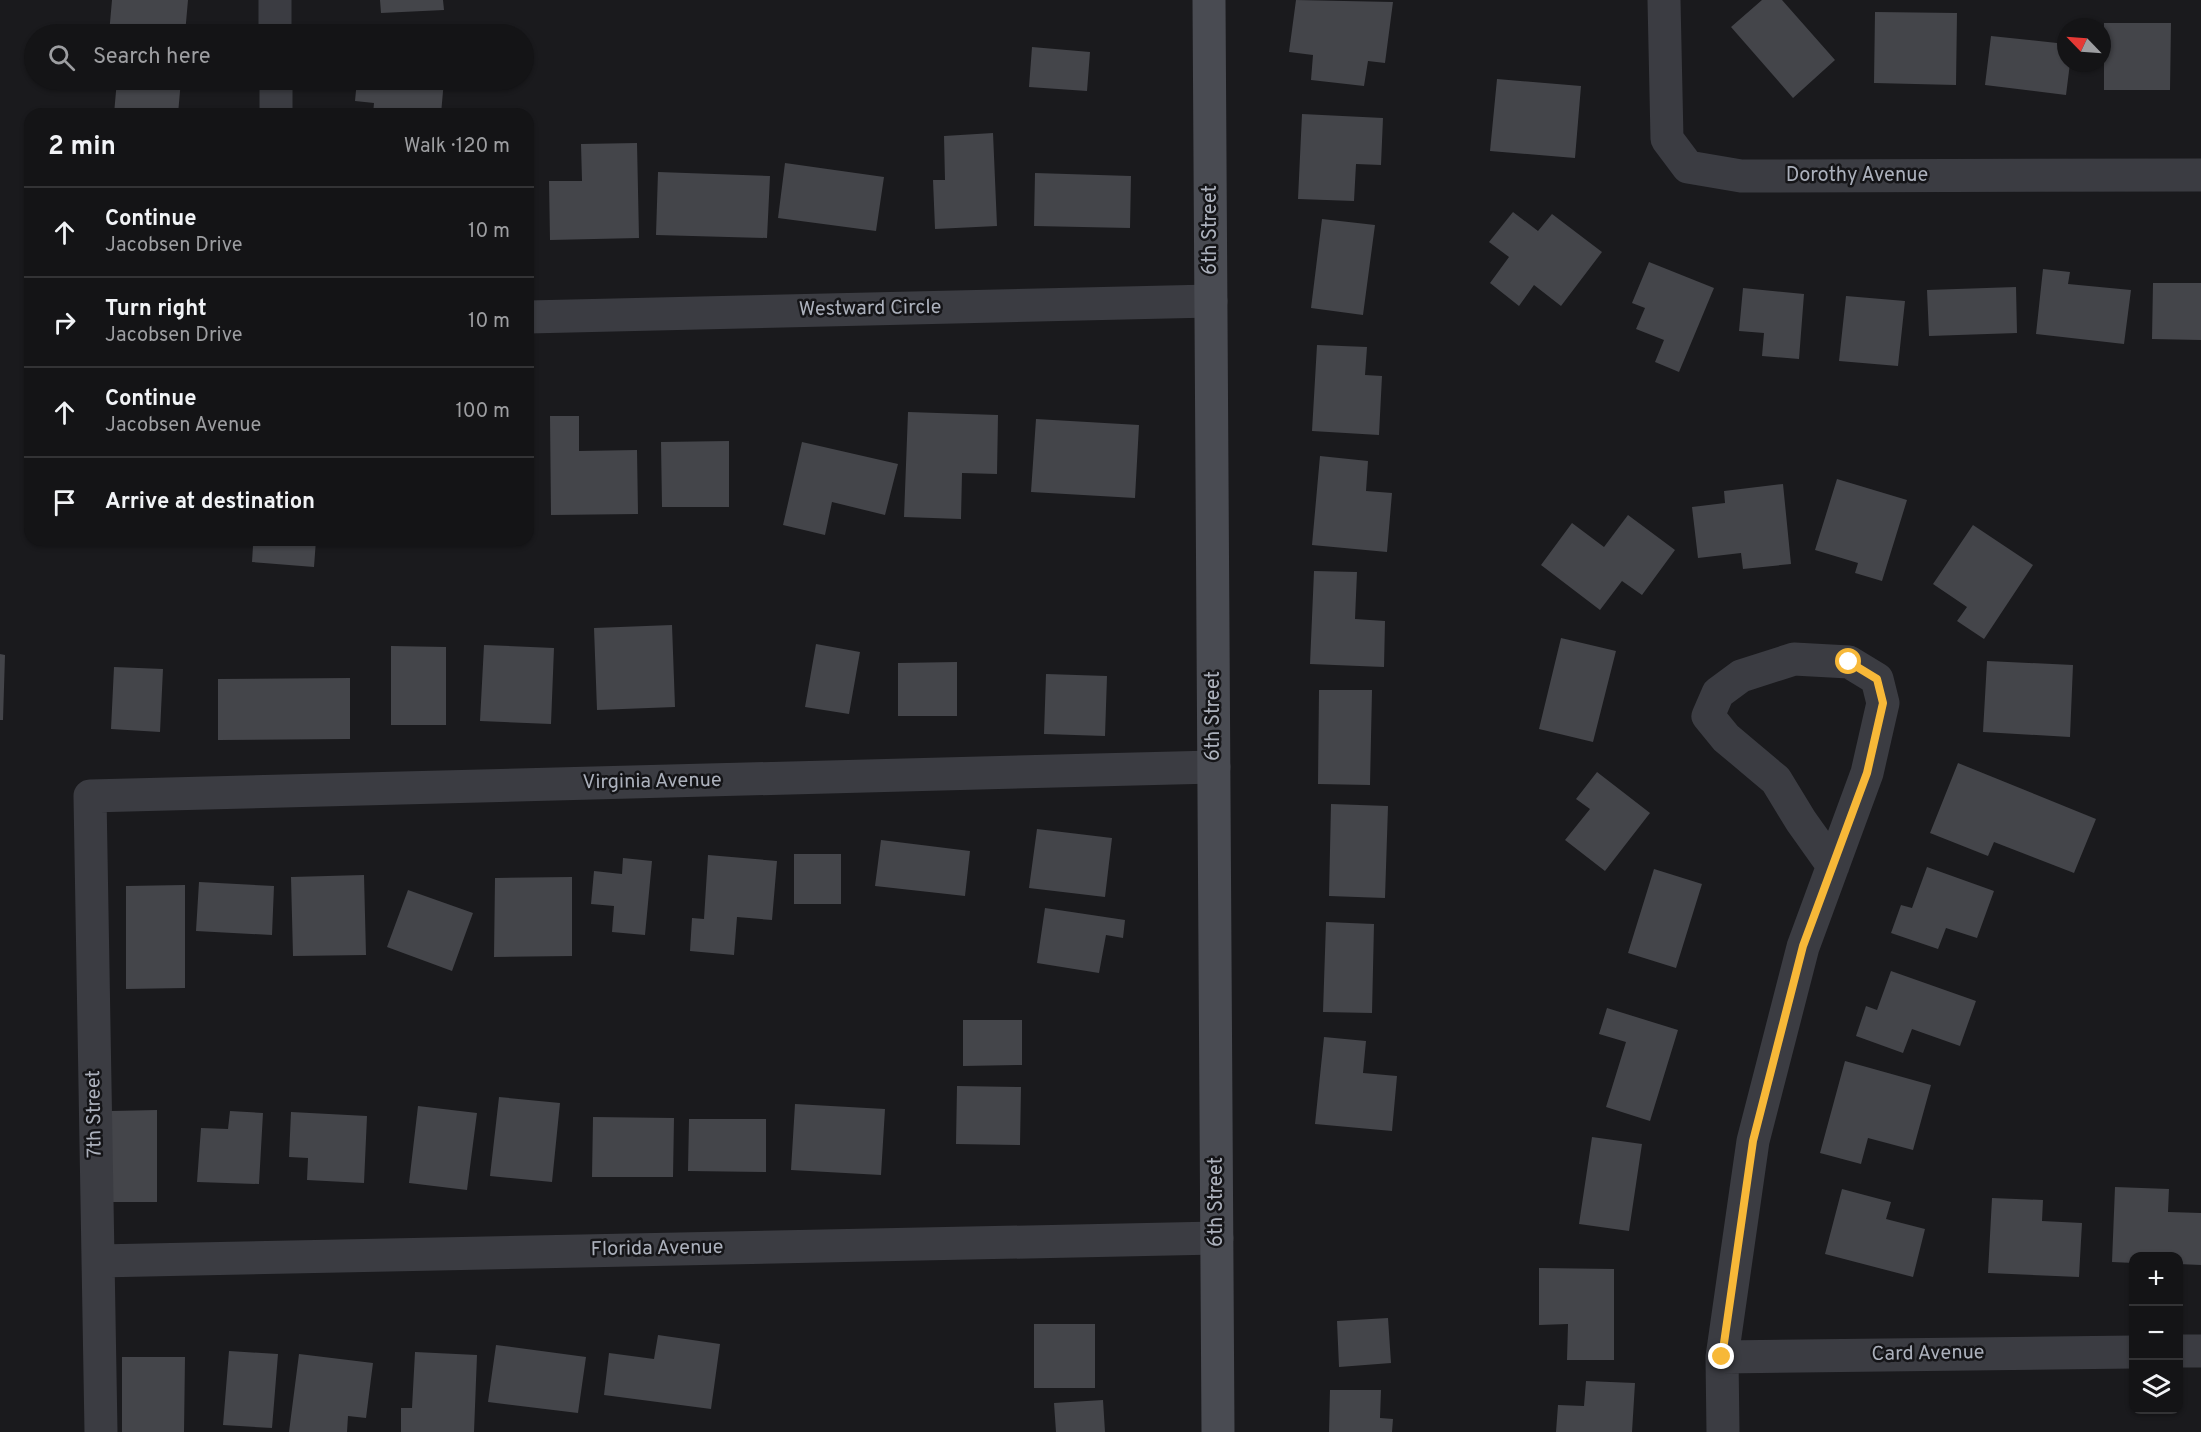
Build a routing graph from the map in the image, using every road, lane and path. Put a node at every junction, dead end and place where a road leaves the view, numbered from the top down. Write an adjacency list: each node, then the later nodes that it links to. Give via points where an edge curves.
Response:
1 (275, 0): 4 (street)
2 (1209, 0): 8 (street, 6th Street)
3 (1664, 0): 7 (street, Dorothy Avenue, via 1667,139 1688,167 1741,176)
4 (275, 24)
5 (276, 90): 6 (street)
6 (276, 108)
7 (2201, 176)
8 (1211, 301): 9 (street, Westward Circle); 10 (street, 6th Street)
9 (534, 317)
10 (1214, 767): 11 (street, Virginia Avenue); 13 (street, 6th Street)
11 (90, 796): 14 (street, 7th Street)
12 (1833, 866): 12 (street, via 1867,773 1883,703 1877,679 1849,662 1794,659 1742,676 1718,693 1708,716 1726,738 1776,780); 18 (street, via 1803,946 1753,1141)
13 (1217, 1238): 14 (street, Florida Avenue); 20 (street, 6th Street)
14 (98, 1261): 19 (street, 7th Street)
15 (2183, 1351): 16 (street)
16 (2201, 1351)
17 (2129, 1352): 18 (street, Card Avenue)
18 (1722, 1357): 21 (street)
19 (100, 1432)
20 (1218, 1432)
21 (1723, 1432)

